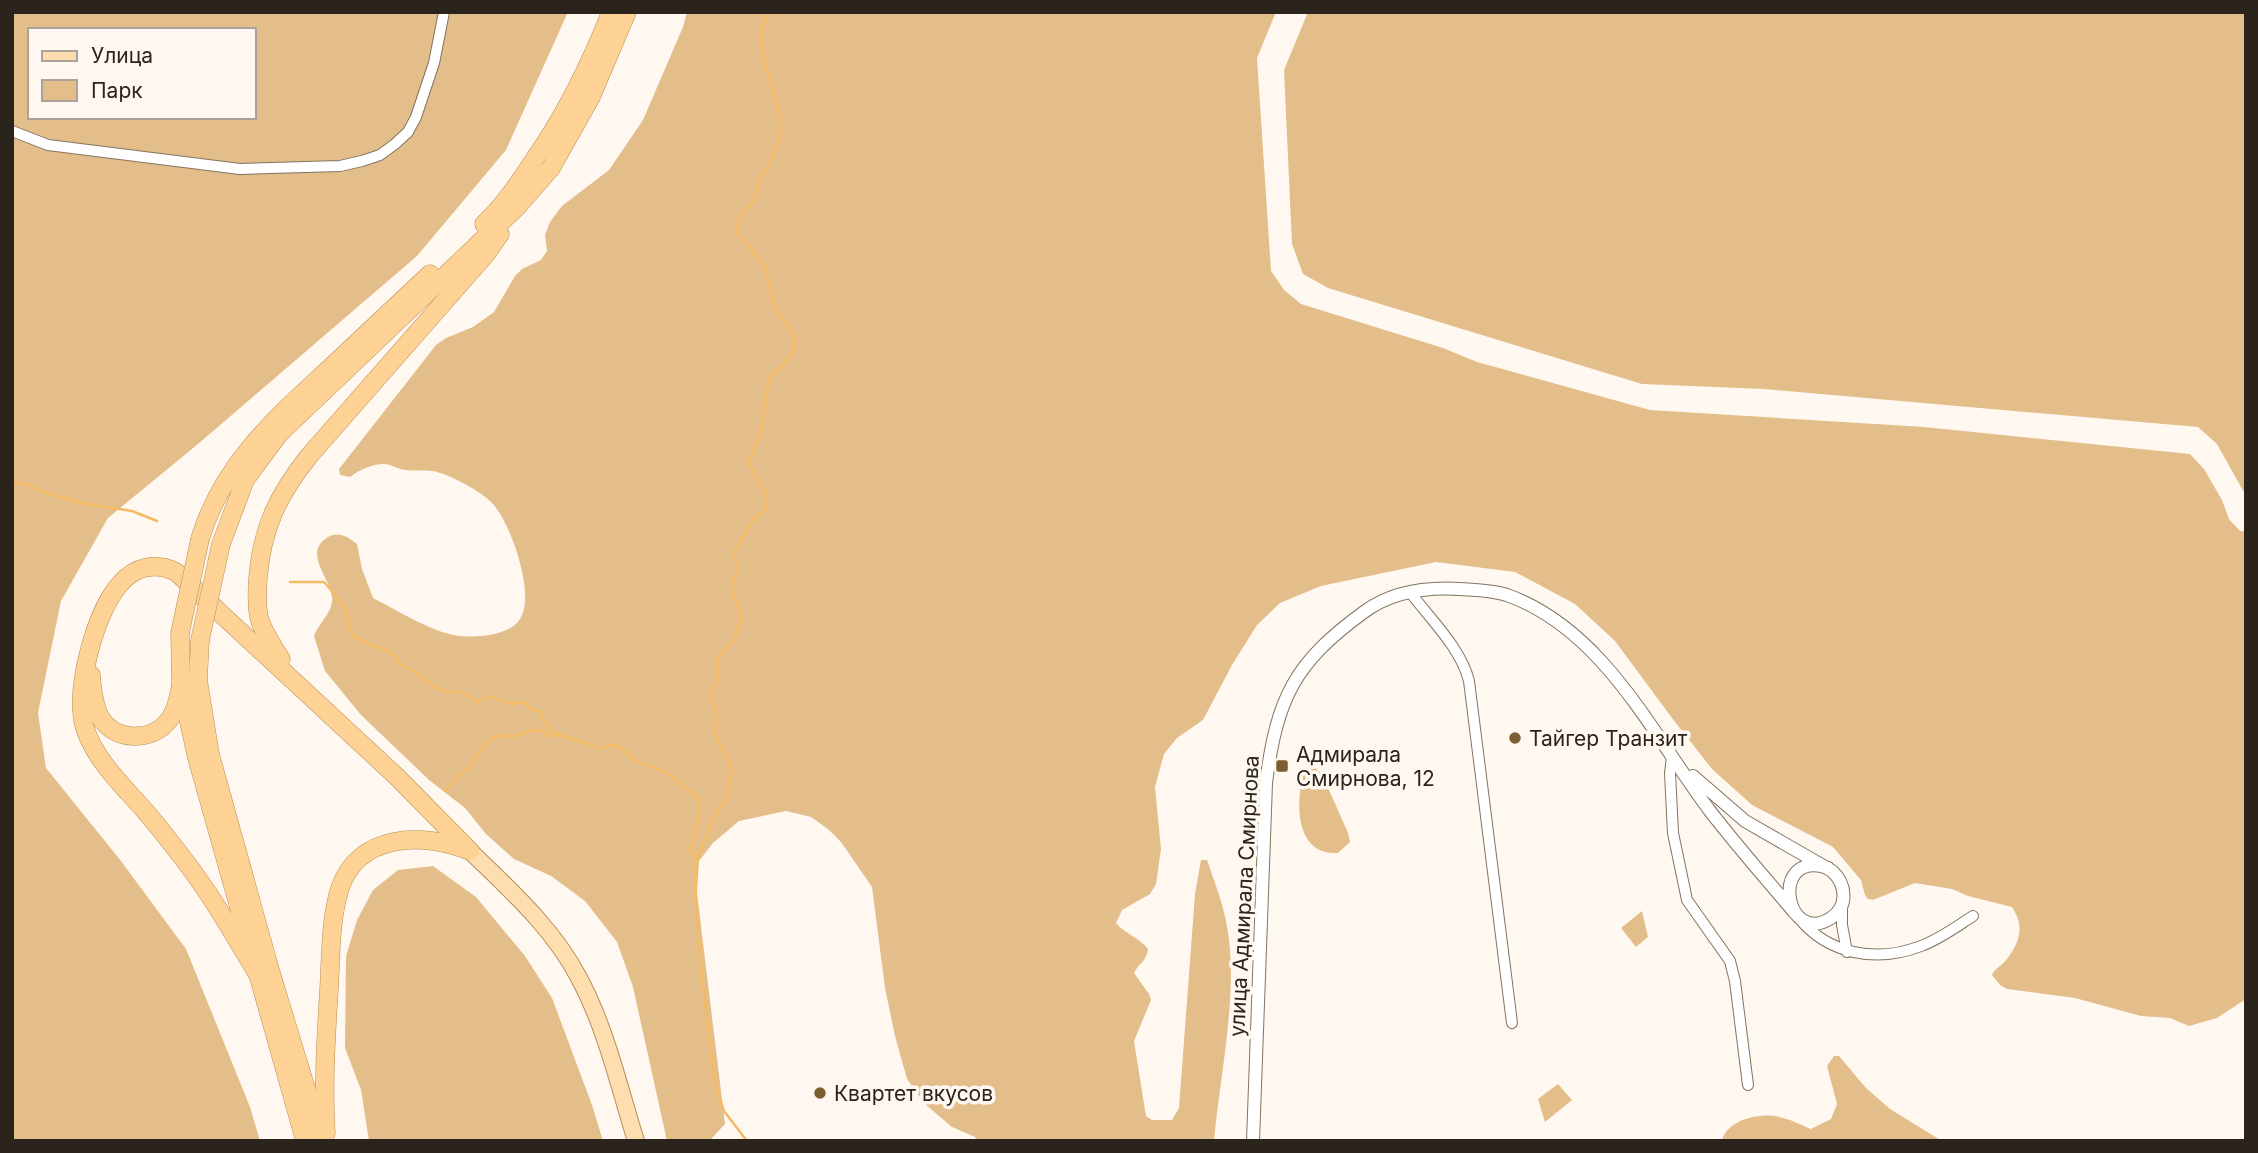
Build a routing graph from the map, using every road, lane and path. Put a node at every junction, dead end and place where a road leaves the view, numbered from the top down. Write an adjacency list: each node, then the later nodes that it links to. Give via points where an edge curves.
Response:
1 (444, 12): 4 (street, via 434,63 408,132 380,155 362,161 340,166 240,169 48,145)
2 (611, 12): 9 (highway, bridge, via 576,93 513,191 490,218 268,425 233,468 200,539 180,633)
3 (626, 12): 5 (highway, via 591,97 551,168)
4 (12, 131)
5 (517, 207): 8 (highway, via 486,254 283,490 260,550 257,605 270,642); 21 (highway, bridge, via 279,434 245,480 221,544 200,640 198,680 210,754)
6 (1410, 592): 10 (street, улица Адмирала Смирнова, via 1478,590 1506,595 1551,617 1608,669); 18 (street, via 1457,654 1469,681); 24 (street, улица Адмирала Смирнова, via 1370,607 1339,630 1301,670 1280,708 1266,783)
7 (92, 649): 8 (highway, via 101,612 123,580 142,568 166,567 201,593); 9 (highway, via 96,706 100,717 118,734 145,736 160,728 175,709); 17 (highway, via 83,682 82,711 90,740 187,863)
8 (293, 680): 11 (highway)
9 (181, 686): 17 (highway)
10 (1672, 757): 12 (street, via 1745,821); 14 (street, улица Адмирала Смирнова); 19 (street, via 1674,833 1687,900 1730,961)
11 (471, 851): 22 (highway, via 438,841 399,840 370,851 341,886 334,913 326,1034); 23 (main road, via 544,925 579,978 601,1030)
12 (1828, 869): 13 (street, via 1842,884); 14 (street, via 1808,867 1793,877 1788,895)
13 (1842, 906): 14 (street, via 1822,922); 16 (street)
14 (1794, 913): 16 (street, улица Адмирала Смирнова, via 1815,936)
15 (1973, 916): 16 (street, улица Адмирала Смирнова, via 1912,949)
16 (1847, 952)
17 (257, 973): 20 (highway)
18 (1511, 1023)
19 (1748, 1085)
20 (305, 1141)
21 (322, 1141)
22 (328, 1141)
23 (636, 1141)
24 (1253, 1141)

